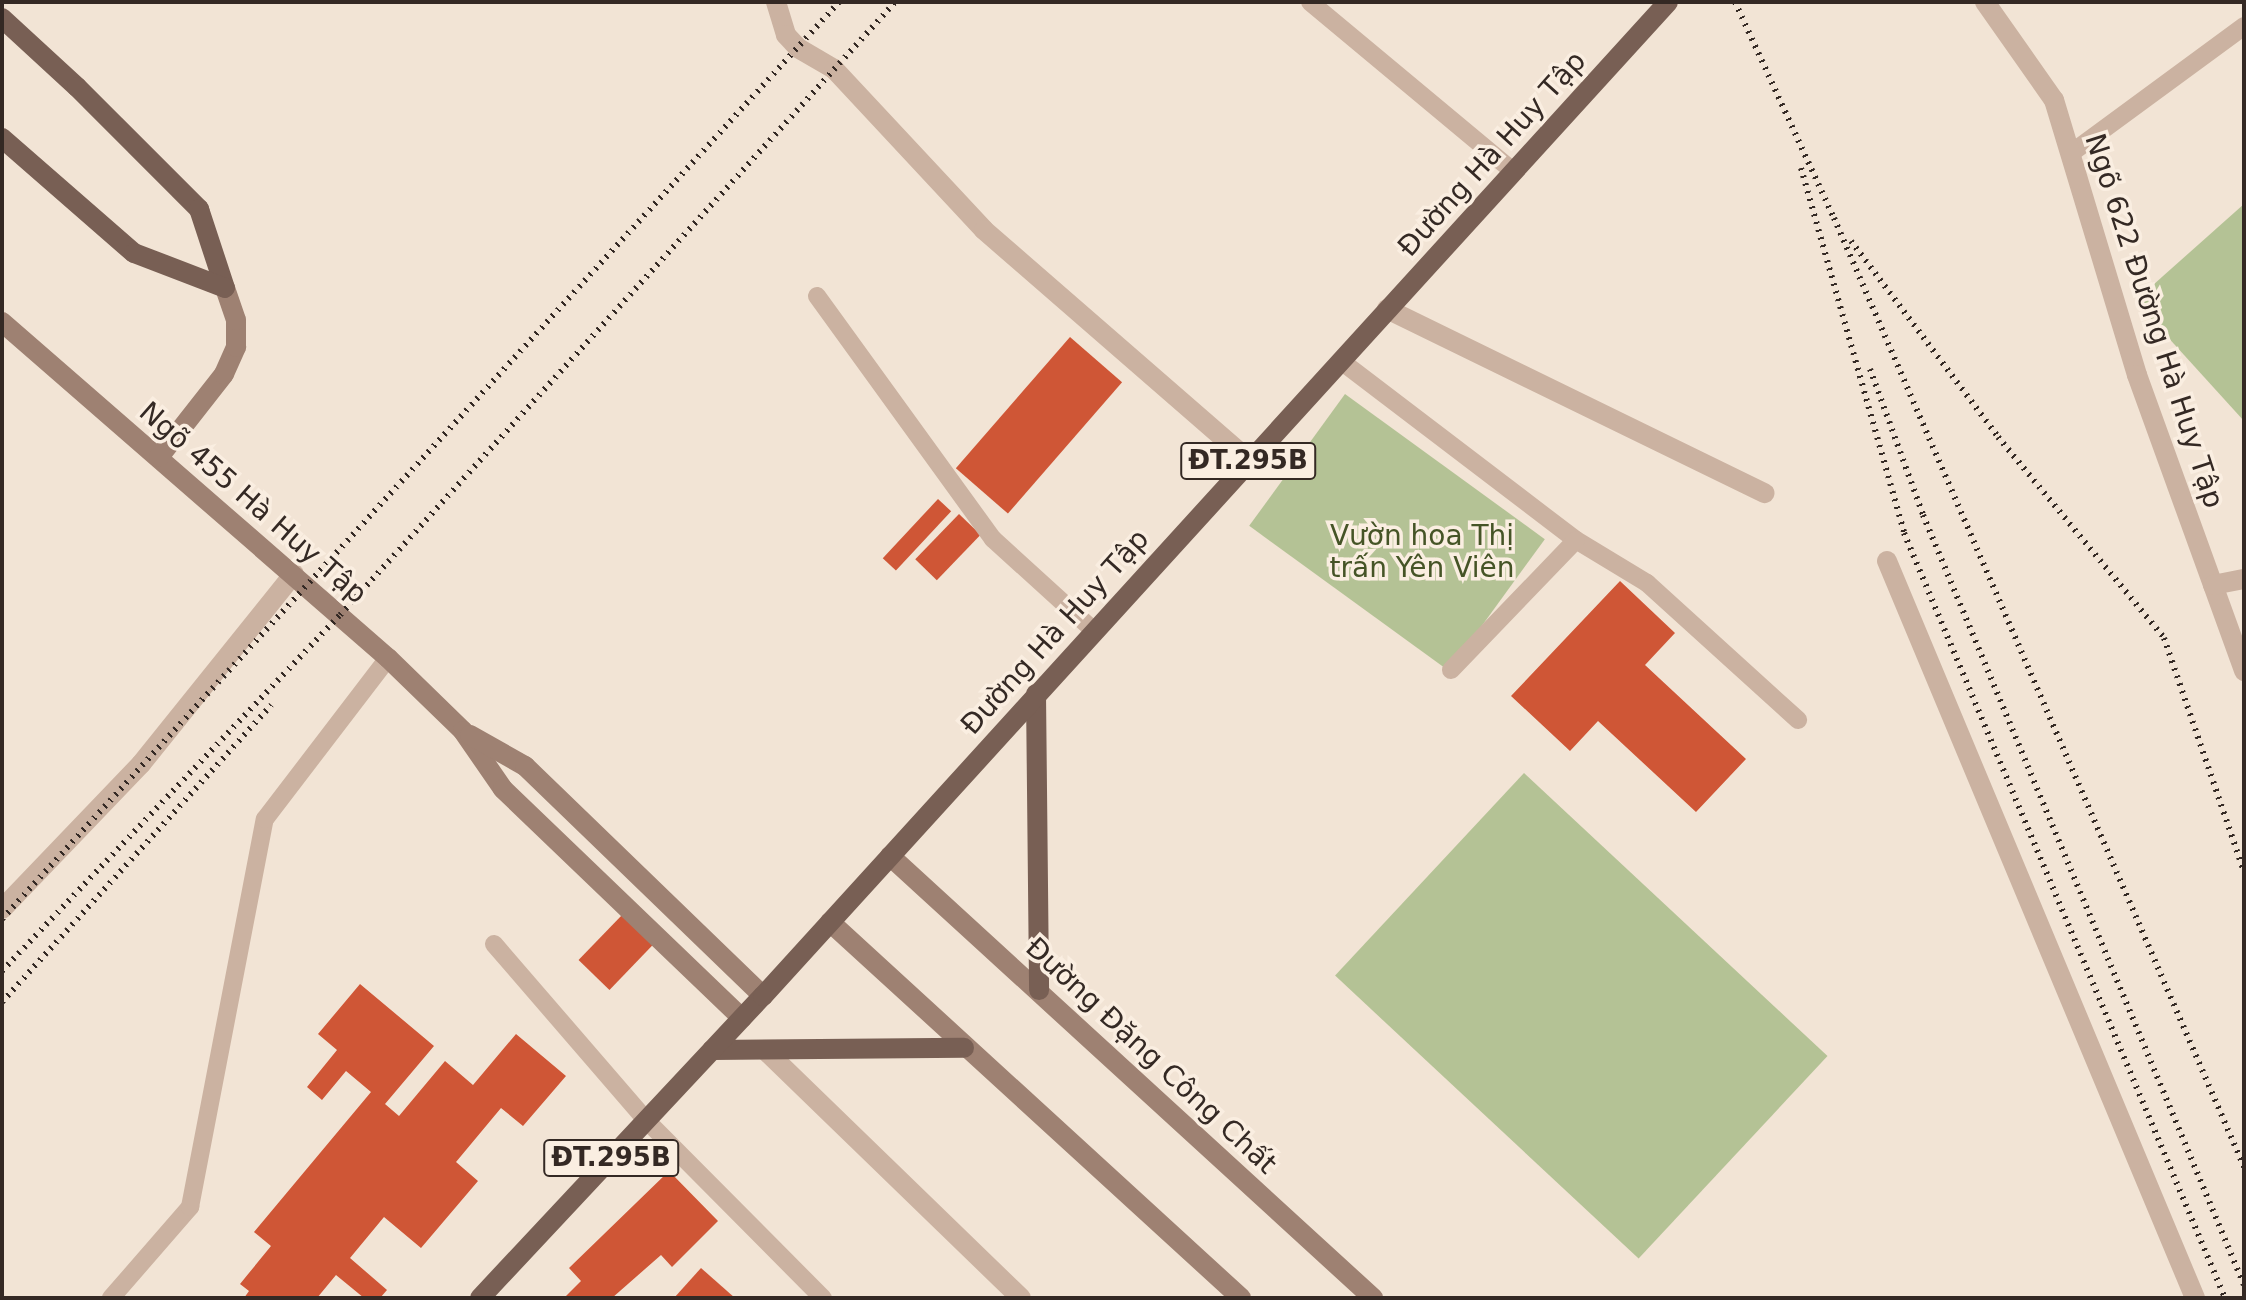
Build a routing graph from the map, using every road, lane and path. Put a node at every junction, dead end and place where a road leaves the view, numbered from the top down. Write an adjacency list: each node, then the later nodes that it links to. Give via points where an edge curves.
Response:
1 (776, 2): 16 (street, via 786,35 834,69 984,230)
2 (1310, 2): 9 (lane)
3 (1668, 2): 9 (main road, Đường Hà Huy Tập / ĐT.295B)
4 (1985, 2): 8 (street, Ngõ 622 Đường Hà Huy Tập, via 2054,100)
5 (2, 18): 10 (main road, via 199,209)
6 (2244, 26): 8 (lane)
7 (2, 138): 10 (main road, via 134,253)
8 (2070, 154): 22 (street, Ngõ 622 Đường Hà Huy Tập, via 2137,375)
9 (1513, 171): 12 (main road, Đường Hà Huy Tập / ĐT.295B)
10 (225, 288): 15 (street, via 236,320 236,347 224,374)
11 (817, 296): 23 (lane, via 993,539)
12 (1387, 309): 14 (main road, Đường Hà Huy Tập / ĐT.295B); 17 (street)
13 (2, 322): 15 (street, Ngõ 455 Hà Huy Tập)
14 (1341, 361): 16 (main road, Đường Hà Huy Tập / ĐT.295B); 18 (lane)
15 (159, 457): 20 (street, Ngõ 455 Hà Huy Tập)
16 (1249, 460): 23 (main road, Đường Hà Huy Tập / ĐT.295B)
17 (1764, 493)
18 (1576, 540): 25 (lane); 28 (lane, via 1647,583)
19 (1887, 561): 47 (street)
20 (294, 574): 24 (street, Ngõ 455 Hà Huy Tập); 31 (street, via 141,764)
21 (2244, 579): 22 (street)
22 (2213, 585): 26 (street, Ngõ 622 Đường Hà Huy Tập)
23 (1094, 631): 27 (main road, Đường Hà Huy Tập / ĐT.295B)
24 (388, 658): 29 (street, Ngõ 455 Hà Huy Tập); 41 (lane, via 265,819 190,1207)
25 (1451, 670)
26 (2244, 671)
27 (1036, 694): 30 (main road, Đường Hà Huy Tập / ĐT.295B); 34 (main road)
28 (1798, 720)
29 (463, 731): 35 (street, via 525,766); 36 (street, via 503,789)
30 (890, 856): 32 (main road, Đường Hà Huy Tập / ĐT.295B); 34 (street, Đường Đặng Công Chất)
31 (2, 909)
32 (830, 922): 35 (main road, Đường Hà Huy Tập / ĐT.295B); 37 (street)
33 (494, 944): 40 (lane)
34 (1039, 990): 46 (street, Đường Đặng Công Chất)
35 (763, 996): 36 (main road, Đường Hà Huy Tập / ĐT.295B)
36 (742, 1018): 38 (main road, Đường Hà Huy Tập / ĐT.295B)
37 (964, 1048): 39 (main road); 45 (street)
38 (712, 1050): 39 (main road); 40 (main road, Đường Hà Huy Tập / ĐT.295B)
39 (766, 1051): 44 (street)
40 (646, 1120): 42 (main road, Đường Hà Huy Tập / ĐT.295B); 43 (lane)
41 (111, 1298)
42 (480, 1298)
43 (823, 1298)
44 (1021, 1298)
45 (1241, 1298)
46 (1373, 1298)
47 (2195, 1298)

